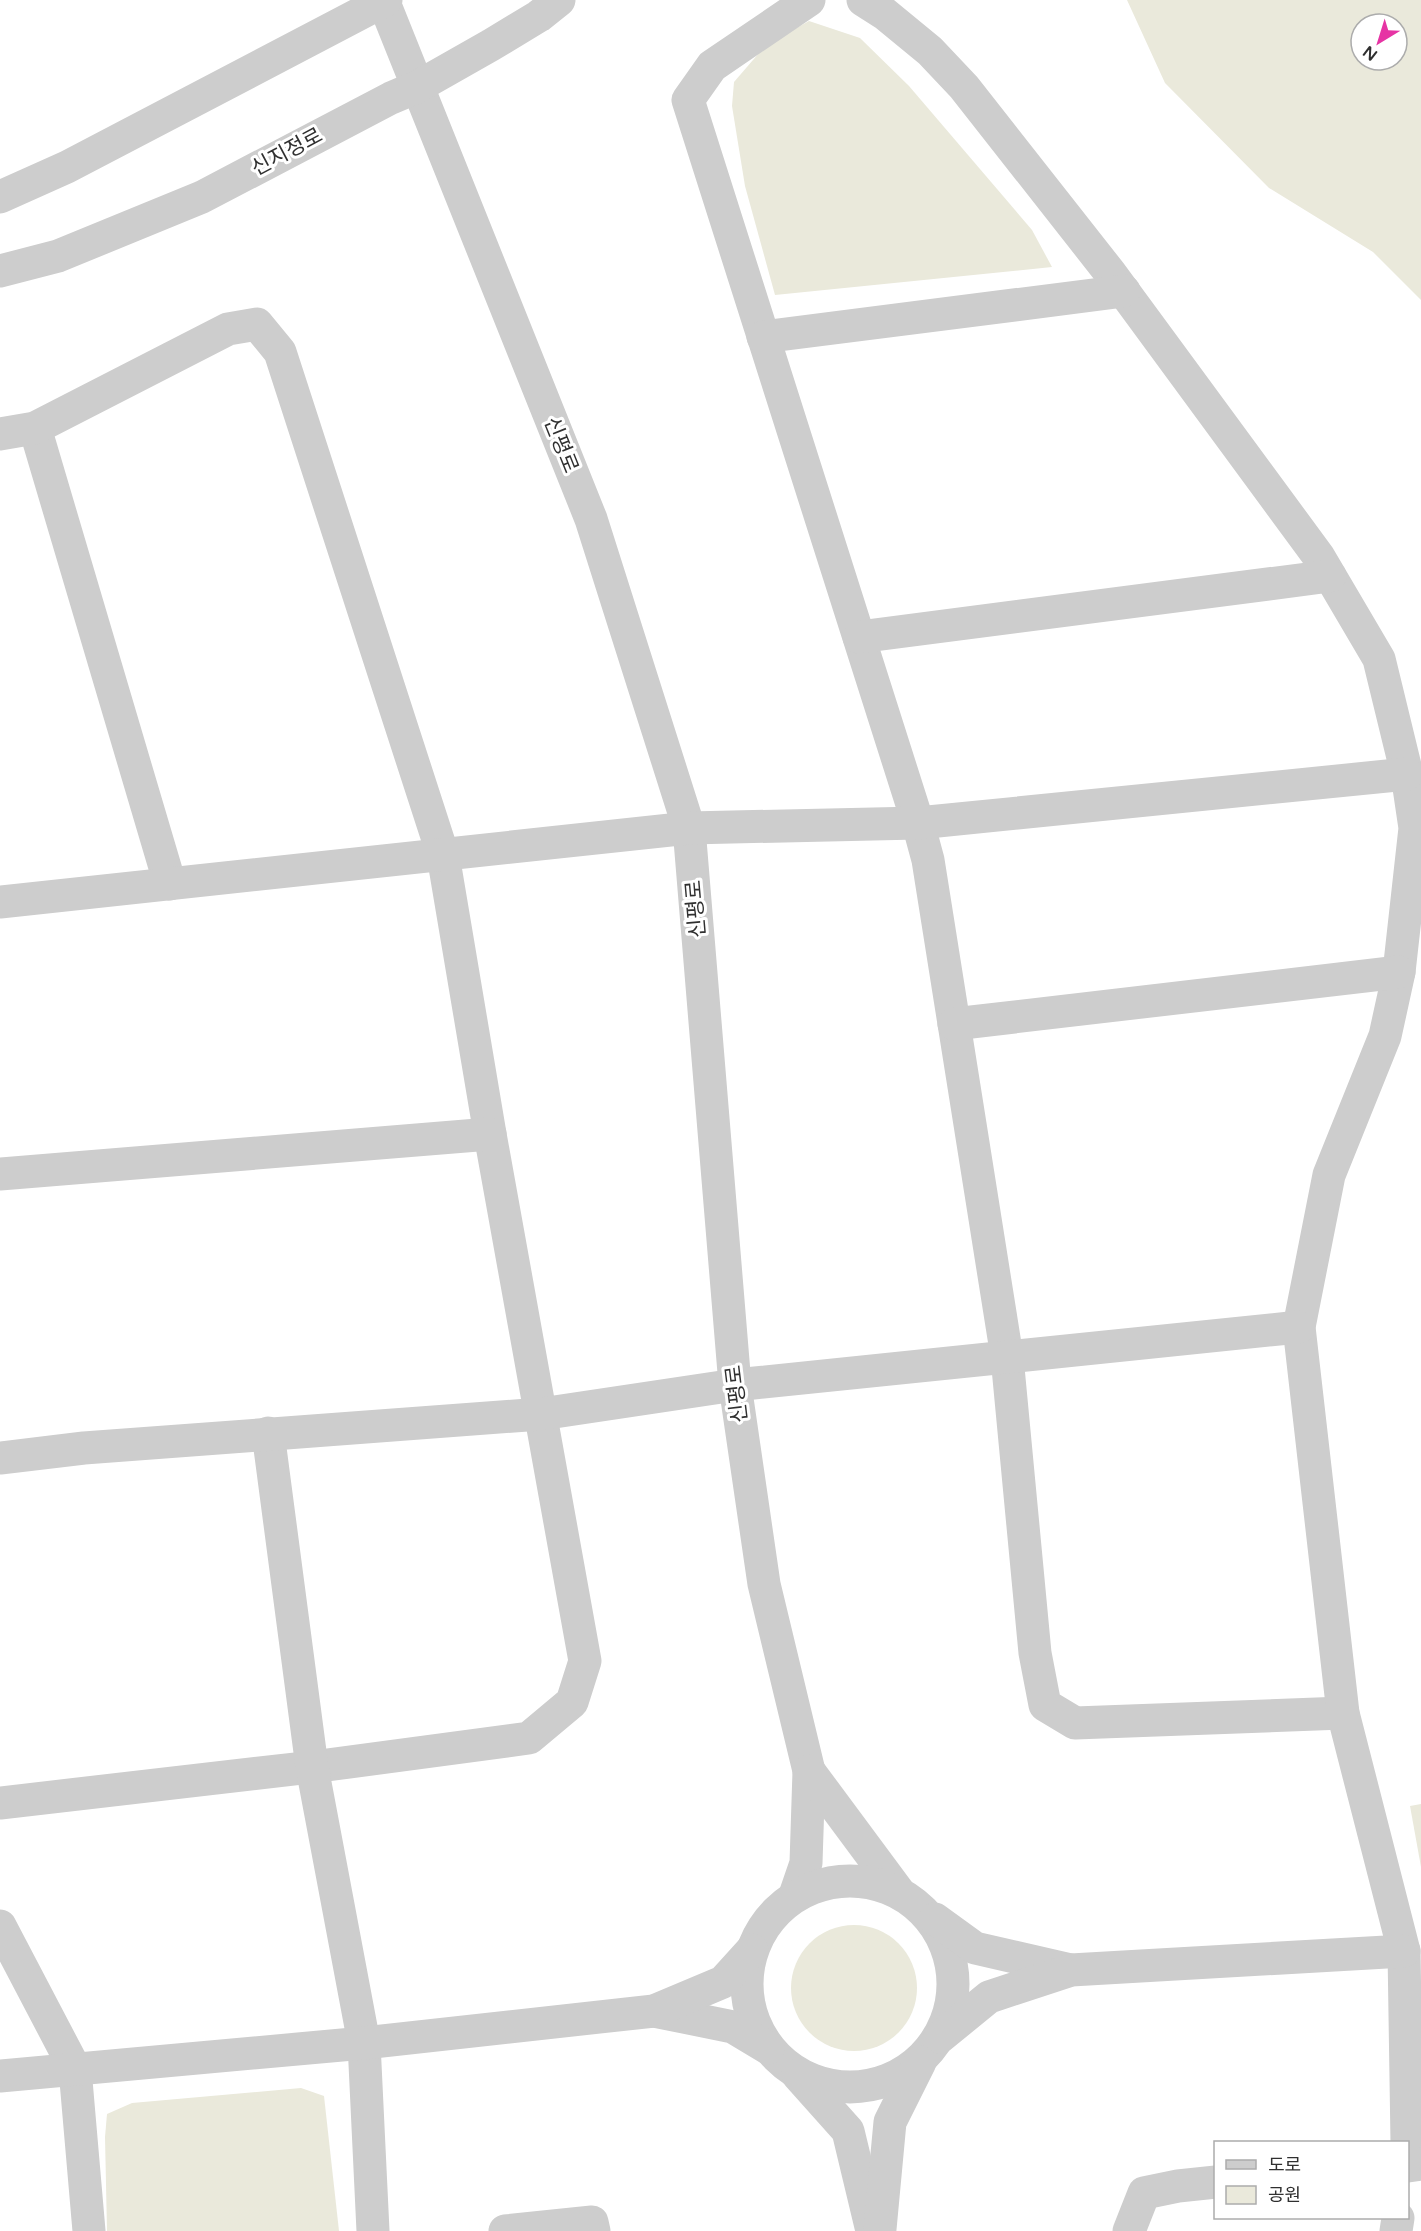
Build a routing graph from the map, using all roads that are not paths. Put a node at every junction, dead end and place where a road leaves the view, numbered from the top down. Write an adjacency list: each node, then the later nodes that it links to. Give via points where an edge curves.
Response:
1 (384, 0): 5 (street, 신평로); 6 (street, via 68,167)
2 (559, 0): 5 (street, 신지정로, via 539,16)
3 (808, 0): 9 (street, via 712,66 688,100)
4 (863, 0): 8 (street, via 930,51 964,87)
5 (417, 87): 7 (street, 신지정로, via 202,197 58,256); 16 (street, 신평로, via 591,519)
6 (0, 197)
7 (0, 271)
8 (1124, 291): 9 (street); 12 (street)
9 (763, 337): 13 (street)
10 (35, 428): 11 (street); 17 (street, via 228,329 257,324 280,352); 18 (street)
11 (0, 434)
12 (1330, 576): 13 (street); 14 (street, via 1379,659)
13 (859, 637): 15 (street)
14 (1407, 774): 15 (street); 20 (street, via 1415,828)
15 (918, 823): 16 (street); 21 (street, via 928,860)
16 (689, 828): 17 (street); 26 (street, 신평로)
17 (443, 855): 18 (street); 22 (street)
18 (170, 884): 19 (street)
19 (0, 902)
20 (1399, 972): 21 (street); 24 (street, via 1385,1036 1329,1175)
21 (954, 1024): 25 (street)
22 (490, 1134): 23 (street); 27 (street)
23 (0, 1174)
24 (1299, 1328): 25 (street); 30 (street)
25 (1007, 1357): 26 (street); 30 (street, via 1035,1653 1045,1705 1075,1723)
26 (735, 1385): 27 (street); 32 (street, 신평로, via 764,1584)
27 (541, 1414): 28 (street); 31 (street, via 585,1661 572,1702 529,1738)
28 (268, 1433): 29 (street); 31 (street)
29 (0, 1458)
30 (1343, 1713): 39 (street)
31 (312, 1767): 33 (street); 43 (street)
32 (809, 1771): 34 (street); 35 (street, via 806,1863)
33 (0, 1803)
34 (898, 1891): 35 (street, via 864,1881 828,1882); 36 (street)
35 (795, 1895): 38 (street, via 769,1919)
36 (926, 1912): 40 (street, via 975,1948); 42 (street, via 945,1942 954,1974 952,2006)
37 (0, 1926): 46 (street)
38 (752, 1950): 41 (street, via 723,1982); 44 (street, via 746,1984 752,2019)
39 (1404, 1951): 40 (street); 49 (street)
40 (1071, 1970): 42 (street, via 989,1998)
41 (654, 2011): 43 (street); 44 (street, via 733,2027)
42 (940, 2037): 45 (street)
43 (364, 2043): 46 (street); 52 (street)
44 (770, 2050): 47 (street)
45 (920, 2062): 47 (street, via 892,2080 860,2087 828,2085); 56 (street, via 890,2122)
46 (75, 2069): 48 (street); 51 (street)
47 (797, 2073): 55 (street, via 848,2131)
48 (0, 2076)
49 (1407, 2141)
50 (1214, 2182): 57 (street, via 1144,2193)
51 (89, 2231)
52 (373, 2231)
53 (505, 2231): 54 (street, via 592,2222)
54 (594, 2231)
55 (872, 2231)
56 (880, 2231)
57 (1129, 2231)

